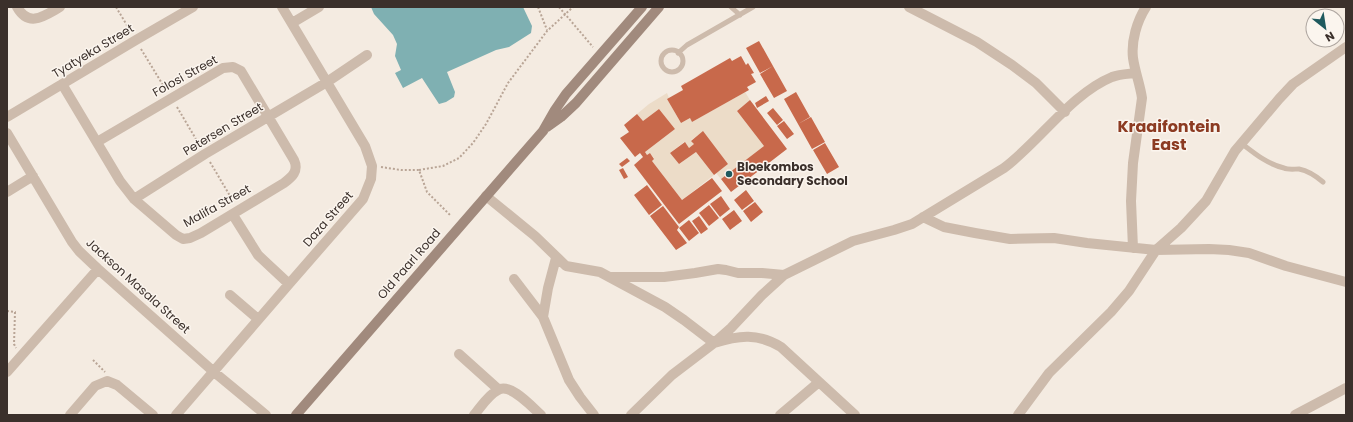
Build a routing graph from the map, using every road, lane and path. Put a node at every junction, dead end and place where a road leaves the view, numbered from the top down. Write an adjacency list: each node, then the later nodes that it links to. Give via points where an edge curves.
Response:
1 (17, 7): 2 (street, via 23,15 33,19 41,18)
2 (60, 7)
3 (116, 7): 20 (path)
4 (193, 7): 20 (street, Tyatyeka Street)
5 (282, 7): 18 (street, Daza Street)
6 (319, 7): 18 (street)
7 (538, 7): 19 (path)
8 (559, 7): 16 (path)
9 (573, 7): 16 (path)
10 (642, 7): 32 (main road, Old Paarl Road, via 566,94)
11 (659, 7): 32 (main road, Old Paarl Road, via 576,103)
12 (732, 7): 17 (lane)
13 (753, 7): 17 (lane)
14 (909, 7): 29 (street, via 977,42 1012,65 1036,83)
15 (1146, 7): 25 (street, via 1135,33 1133,58)
16 (565, 15): 19 (path); 22 (path)
17 (740, 15): 23 (lane, via 687,45)
18 (292, 23): 26 (street, Daza Street)
19 (547, 31): 38 (path, via 508,83 474,144 458,158 443,166)
20 (136, 40): 27 (street, Tyatyeka Street); 28 (path)
21 (1346, 47): 35 (street, via 1293,84)
22 (595, 50)
23 (678, 53): 23 (lane, via 682,60 681,68 674,72 666,70 661,63 663,55 670,51)
24 (367, 55): 26 (street, Petersen Street)
25 (1136, 73): 29 (street, via 1113,77 1101,83 1085,93); 47 (street, via 1142,98 1133,163)
26 (327, 82): 31 (street, Petersen Street); 37 (street, Daza Street, via 365,146)
27 (62, 84): 30 (street, Tyatyeka Street); 34 (street, Malifa Street)
28 (171, 98): 31 (street, Folosi Street, via 223,68 233,67 241,71); 34 (street, Folosi Street); 36 (path)
29 (1065, 112): 46 (street, via 1018,158)
30 (7, 117)
31 (269, 117): 36 (street, Petersen Street); 44 (street, Malifa Street, via 294,160 296,169 292,178)
32 (542, 131): 42 (main road, Old Paarl Road)
33 (7, 133): 39 (street, Jackson Masala Street)
34 (97, 142): 43 (street, Malifa Street)
35 (1242, 143): 40 (lane, via 1271,163 1285,169 1307,171); 48 (street, via 1206,200 1181,228)
36 (205, 154): 43 (street, Petersen Street); 44 (path)
37 (372, 166): 38 (path); 55 (street, Daza Street, via 371,179 363,199)
38 (419, 170): 45 (path, via 427,192)
39 (33, 176): 41 (street); 50 (street, Jackson Masala Street, via 72,242)
40 (1323, 182)
41 (7, 192)
42 (486, 196): 49 (street, via 535,236); 75 (main road, Old Paarl Road)
43 (134, 199): 44 (street, Malifa Street, via 183,239 201,233)
44 (236, 213): 55 (street, via 258,255)
45 (451, 216)
46 (923, 217): 47 (street, via 944,227 975,234 1010,239 1054,238); 51 (street, via 912,224 853,241)
47 (1133, 248): 48 (street)
48 (1156, 250): 54 (street, via 1209,249 1249,253); 81 (street, via 1129,291 1049,373)
49 (556, 258): 52 (street, via 566,266 600,272); 58 (street)
50 (98, 269): 62 (street); 65 (street, Jackson Masala Street)
51 (784, 275): 52 (street, via 738,274 718,269 664,277); 60 (street)
52 (609, 277): 60 (street, via 665,307)
53 (514, 279): 58 (street)
54 (1346, 282)
55 (289, 284): 59 (street, Daza Street)
56 (230, 295): 59 (street)
57 (7, 311): 62 (path, via 15,312 14,344)
58 (543, 317): 78 (street, via 569,380)
59 (258, 319): 65 (street, Daza Street)
60 (714, 343): 67 (street, via 742,337 772,341); 79 (street, via 672,375)
61 (459, 354): 69 (street)
62 (18, 359): 64 (street)
63 (93, 360): 66 (path, via 105,372)
64 (7, 372)
65 (214, 372): 73 (street, Daza Street); 74 (street, Jackson Masala Street)
66 (107, 381): 71 (street, via 95,386); 72 (street, via 116,385)
67 (819, 382): 70 (street); 80 (street)
68 (1346, 388): 82 (street)
69 (498, 389): 76 (street); 77 (street, via 503,388 516,393)
70 (853, 414)
71 (70, 415)
72 (153, 415)
73 (176, 415)
74 (266, 415)
75 (296, 415)
76 (474, 415)
77 (541, 415)
78 (594, 415)
79 (631, 415)
80 (780, 415)
81 (1018, 415)
82 (1295, 415)

